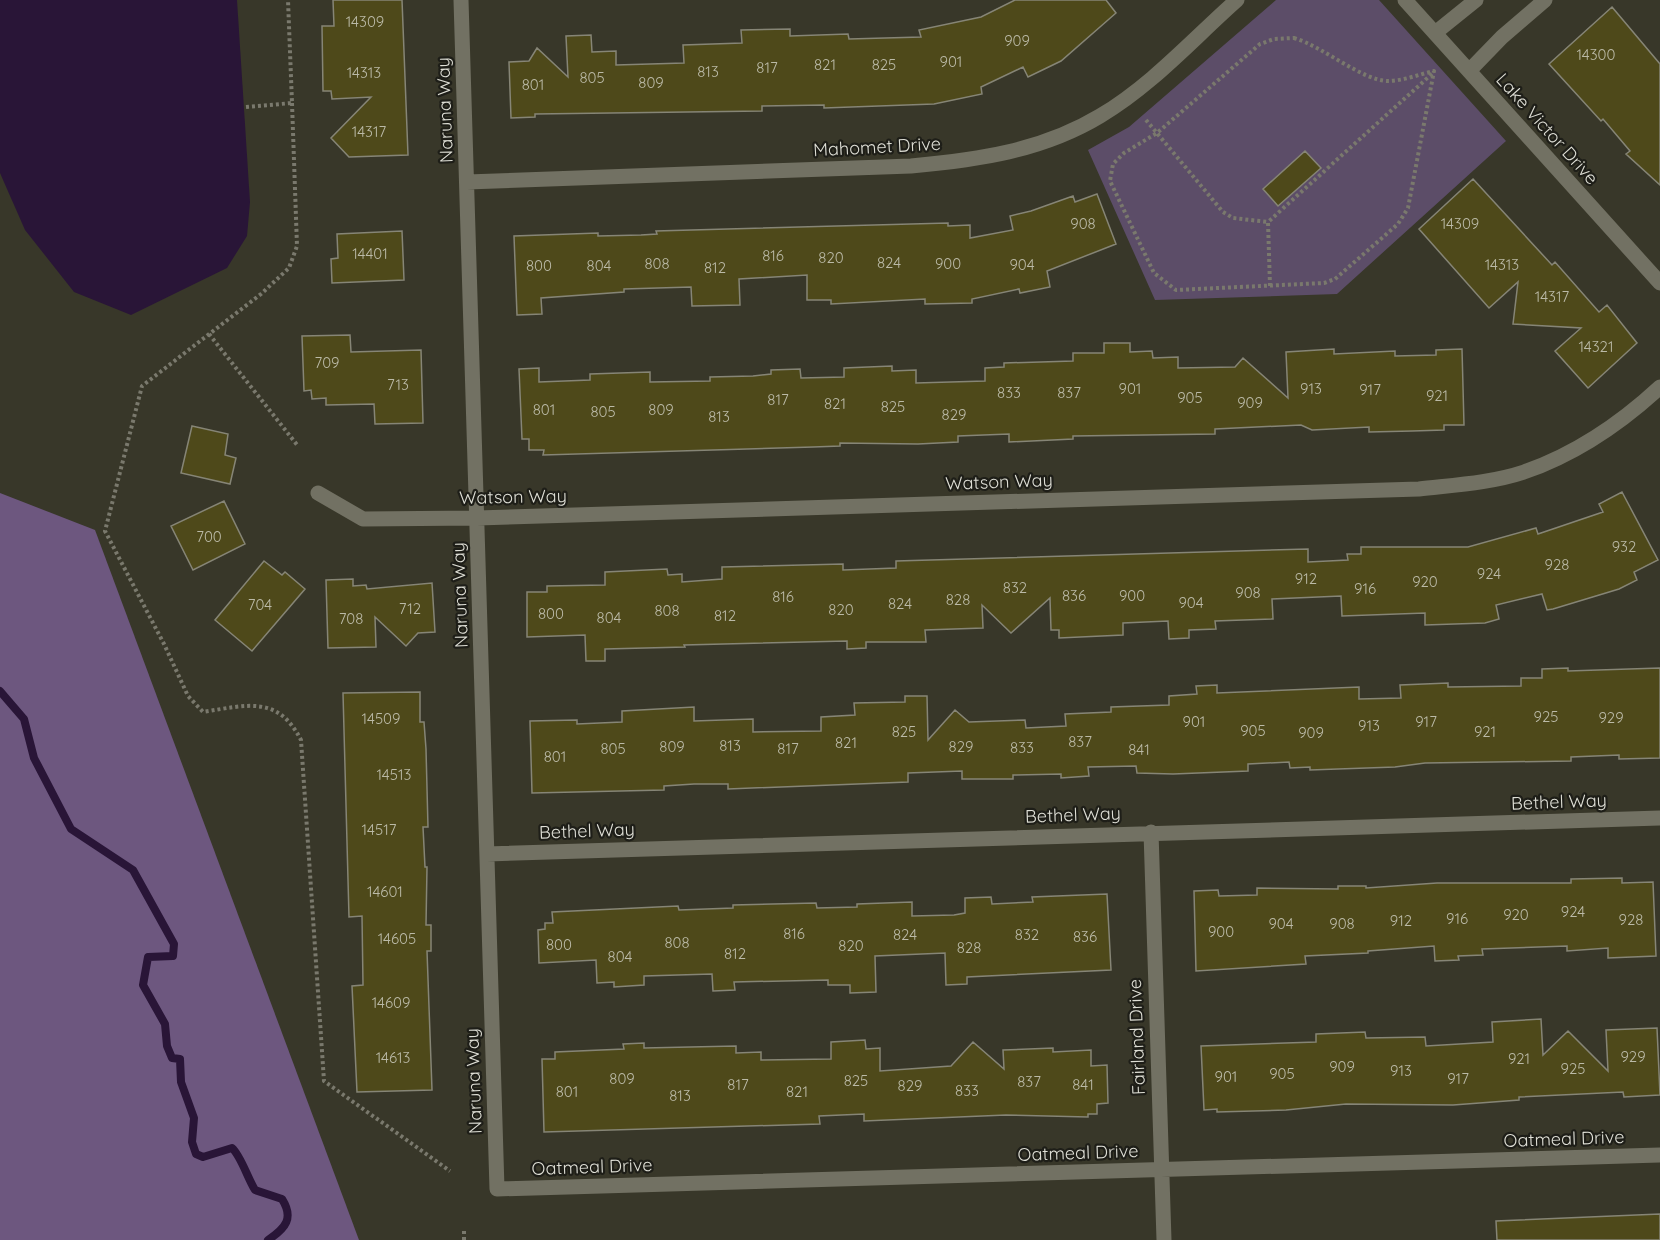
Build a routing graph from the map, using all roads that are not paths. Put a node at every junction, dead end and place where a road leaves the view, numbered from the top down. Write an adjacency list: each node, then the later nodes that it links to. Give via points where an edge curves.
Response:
1 (461, 0): 8 (street, Naruna Way)
2 (1237, 0): 8 (street, Mahomet Drive, via 1140,87 1101,116 1057,138 1013,152 963,162 911,166)
3 (1406, 0): 6 (street, Lake Victor Drive)
4 (1476, 0): 6 (street)
5 (1545, 0): 7 (street)
6 (1435, 33): 7 (street, Lake Victor Drive)
7 (1469, 71): 9 (street, Lake Victor Drive)
8 (467, 182): 12 (street, Naruna Way)
9 (1660, 283)
10 (1660, 387): 12 (street, Watson Way, via 1609,430 1567,454 1522,472 1419,489)
11 (318, 493): 12 (street, Watson Way, via 363,519)
12 (477, 518): 15 (street, Naruna Way)
13 (1660, 818): 14 (street, Bethel Way)
14 (1151, 832): 15 (street, Bethel Way); 17 (street, Fairland Drive)
15 (487, 854): 18 (street, Naruna Way)
16 (1660, 1155): 17 (street, Oatmeal Drive)
17 (1161, 1170): 18 (street, Oatmeal Drive); 19 (street, Fairland Drive)
18 (497, 1189)
19 (1164, 1240)

